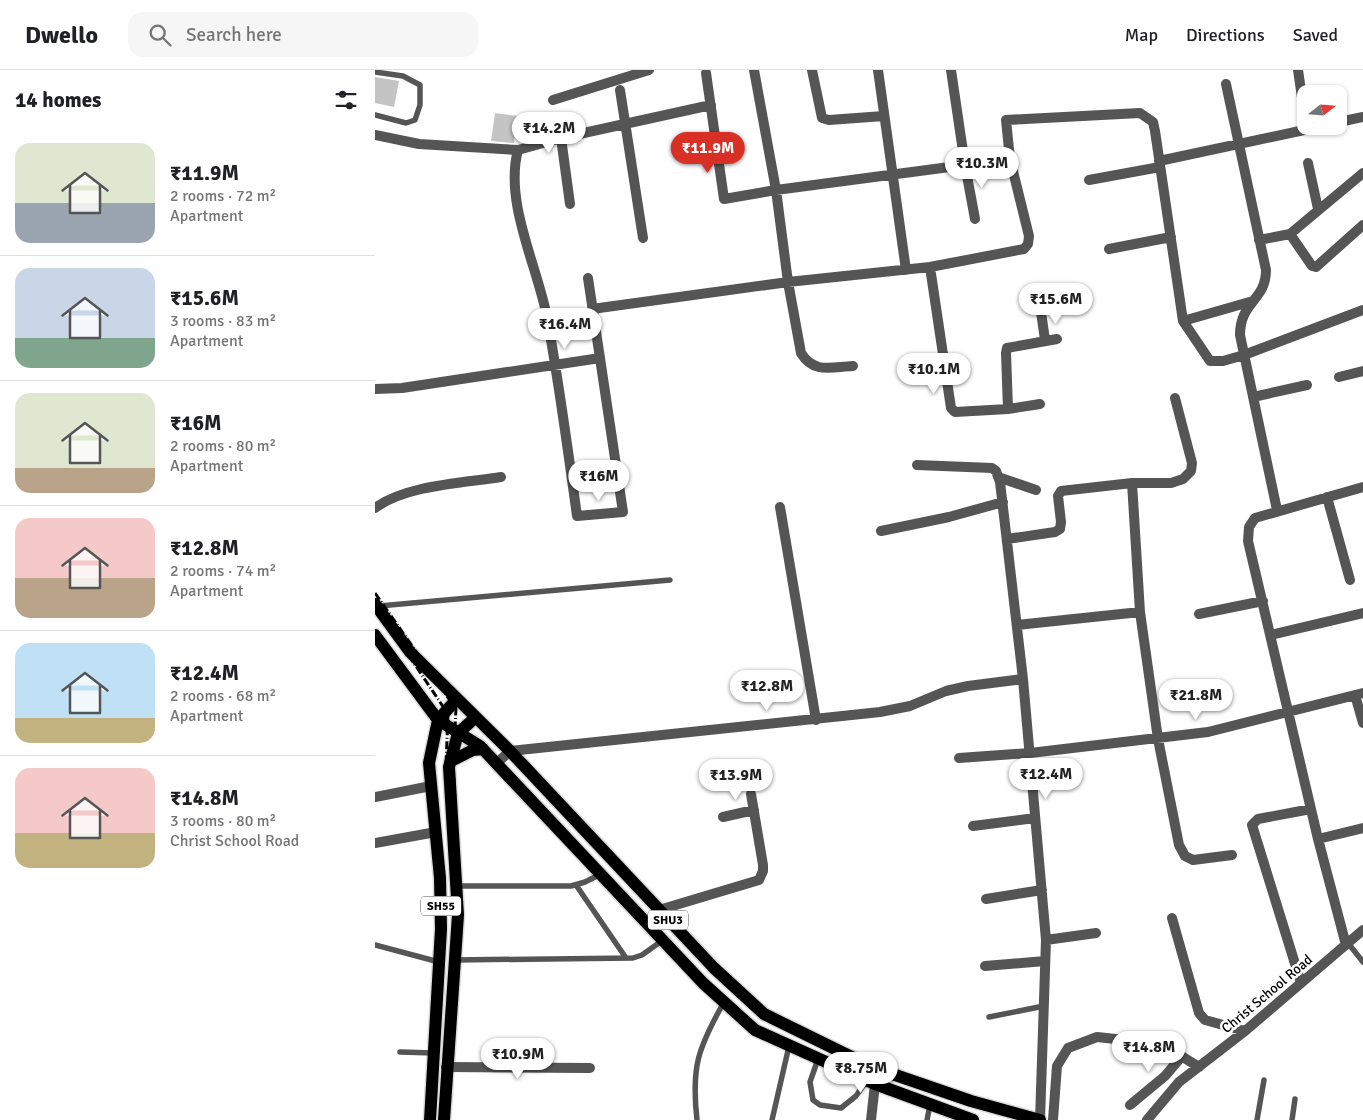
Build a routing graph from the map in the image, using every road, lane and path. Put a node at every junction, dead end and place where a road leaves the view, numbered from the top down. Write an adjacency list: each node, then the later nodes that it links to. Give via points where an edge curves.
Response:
1 (649, 70): 12 (street)
2 (754, 70): 31 (street)
3 (812, 70): 15 (street, via 822,118)
4 (878, 70): 15 (street)
5 (951, 70): 27 (street)
6 (1298, 70): 10 (street)
7 (375, 72): 14 (lane, via 403,76 420,85 421,105 415,120 406,123)
8 (706, 73): 13 (street)
9 (1226, 84): 22 (street)
10 (1300, 85)
11 (620, 90): 18 (street)
12 (553, 100)
13 (711, 105): 18 (street); 31 (street, via 724,199)
14 (375, 115)
15 (884, 116): 28 (street)
16 (1363, 117): 17 (street)
17 (1347, 120)
18 (625, 124): 21 (street); 37 (street)
19 (1297, 129): 22 (street)
20 (375, 135): 23 (street, via 419,144)
21 (561, 138): 23 (street); 32 (street)
22 (1238, 144): 26 (street); 39 (street)
23 (518, 150): 54 (street, via 513,166 513,193 546,315)
24 (1010, 159): 26 (street, via 1007,120 1140,113 1153,122); 27 (street); 41 (street, via 1029,236 1028,244 1015,252)
25 (1308, 163): 33 (street)
26 (1160, 164): 30 (street); 38 (street)
27 (965, 165): 28 (street); 34 (street)
28 (892, 174): 31 (street); 42 (street)
29 (1363, 174): 33 (street)
30 (1089, 180)
31 (776, 190): 44 (street)
32 (570, 204)
33 (1318, 209): 36 (street)
34 (975, 219)
35 (1363, 225): 36 (street, via 1316,267 1312,266)
36 (1290, 234): 39 (street)
37 (643, 238)
38 (1171, 238): 40 (street); 49 (street)
39 (1259, 240): 45 (street, via 1266,284)
40 (1109, 249)
41 (930, 268): 42 (street); 63 (street, via 951,408 955,412)
42 (906, 270): 44 (street)
43 (588, 278): 46 (street)
44 (788, 282): 46 (street); 55 (street, via 801,353 807,363 815,368)
45 (1253, 301): 49 (street); 52 (street, via 1242,316 1240,325)
46 (592, 309): 53 (street)
47 (1363, 310): 52 (street)
48 (1041, 312): 51 (street)
49 (1183, 321): 52 (street, via 1210,361)
50 (1057, 338): 51 (street)
51 (1045, 340): 63 (street, via 1007,348)
52 (1244, 355): 60 (street)
53 (600, 358): 54 (street); 54 (street, via 623,512 577,516)
54 (555, 365): 59 (street, via 402,388)
55 (853, 366)
56 (1363, 371): 57 (street)
57 (1339, 377)
58 (1307, 385): 60 (street)
59 (375, 389)
60 (1253, 397): 74 (street)
61 (1175, 398): 67 (street, via 1191,454 1191,471 1183,479 1171,483)
62 (1040, 404): 63 (street)
63 (1008, 409)
64 (917, 465): 65 (street, via 992,468)
65 (998, 476): 69 (street); 71 (street)
66 (501, 477): 73 (street, via 403,494)
67 (1132, 483): 76 (street, via 1061,491 1058,496 1060,529); 81 (street)
68 (1363, 487): 70 (street)
69 (1036, 490)
70 (1327, 497): 74 (street); 78 (street)
71 (1003, 502): 75 (street); 76 (street)
72 (780, 507): 93 (street)
73 (375, 508)
74 (1277, 510): 79 (street, via 1255,518 1249,527 1248,541)
75 (881, 531)
76 (1007, 539): 84 (street)
77 (670, 580): 80 (lane)
78 (1350, 580)
79 (1263, 600): 83 (street); 86 (street)
80 (376, 605): 89 (main road, SHU3, via 410,652)
81 (1140, 612): 84 (street); 96 (street)
82 (1363, 613): 86 (street)
83 (1199, 614)
84 (1017, 625): 87 (street)
85 (375, 635): 92 (main road, SHU3)
86 (1271, 635): 90 (street)
87 (1023, 679): 93 (street, via 961,688 911,706 881,712); 99 (street)
88 (1359, 694): 90 (street); 94 (street)
89 (456, 700): 91 (main road, SHU3); 92 (main road)
90 (1289, 711): 96 (street, via 1208,732); 106 (street)
91 (475, 718): 95 (main road); 98 (main road, SHU3)
92 (438, 720): 95 (main road, SHU3); 103 (main road, SH55, via 429,763)
93 (816, 720): 98 (street)
94 (1363, 723)
95 (458, 733): 97 (main road, SHU3); 101 (main road, SH55)
96 (1158, 739): 99 (street); 115 (street, via 1179,845 1185,856 1193,860)
97 (483, 749): 101 (main road, via 464,753); 102 (main road, SHU3)
98 (510, 751): 102 (street); 121 (main road, SHU3)
99 (1030, 753): 100 (street); 109 (street)
100 (959, 758)
101 (451, 761): 118 (main road, SH55)
102 (497, 763): 116 (main road, SHU3)
103 (431, 786): 105 (street); 112 (main road, SH55)
104 (751, 794): 107 (street)
105 (375, 797)
106 (1311, 809): 113 (street); 135 (street, via 1257,819 1252,825)
107 (754, 810): 108 (street); 121 (street, via 763,871 759,880)
108 (723, 817)
109 (1035, 818): 110 (street); 119 (street)
110 (973, 826)
111 (1363, 828): 113 (street)
112 (436, 832): 114 (street); 132 (main road, SH55, via 440,878)
113 (1318, 839): 127 (street)
114 (375, 843)
115 (1232, 855)
116 (601, 874): 117 (lane); 125 (main road, SHU3)
117 (576, 885): 118 (lane); 129 (lane)
118 (456, 886): 130 (main road, SH55, via 458,916)
119 (1042, 890): 120 (street); 126 (street)
120 (987, 899)
121 (659, 910): 146 (main road, SHU3, via 714,968 764,1014)
122 (1172, 918): 139 (street, via 1199,1013 1205,1020)
123 (1363, 930): 127 (street, Christ School Road)
124 (1096, 933): 126 (street)
125 (663, 940): 129 (lane, via 642,956); 136 (main road, SHU3)
126 (1046, 940): 131 (street)
127 (1347, 944): 133 (lane); 135 (street, Christ School Road)
128 (375, 945): 132 (lane)
129 (626, 958): 130 (lane)
130 (454, 960): 145 (main road, SH55)
131 (1045, 961): 134 (street); 137 (street)
132 (439, 962): 142 (main road, SH55)
133 (1363, 962)
134 (985, 966)
135 (1301, 983): 139 (street, Christ School Road)
136 (724, 1002): 140 (main road, SHU3, via 755,1030); 156 (lane, via 697,1057 694,1074)
137 (1044, 1006): 138 (lane); 161 (street)
138 (989, 1017)
139 (1245, 1031): 147 (street, Christ School Road)
140 (789, 1046): 144 (main road, SHU3); 157 (lane)
141 (400, 1052): 142 (lane)
142 (434, 1053): 154 (main road, SH55)
143 (1182, 1056): 147 (street); 153 (street, via 1165,1076); 162 (street, via 1162,1044 1097,1037 1068,1048 1057,1066)
144 (818, 1058): 150 (main road, SHU3); 150 (lane, via 810,1082 813,1100 820,1105 841,1108)
145 (446, 1067): 148 (street); 155 (main road, SH55)
146 (872, 1067): 150 (street); 161 (main road, SHU3, via 971,1101)
147 (1199, 1067): 163 (street, Christ School Road, via 1179,1082)
148 (591, 1068)
149 (1264, 1080): 164 (lane)
150 (871, 1082): 152 (main road, SHU3); 158 (street)
151 (1295, 1099): 165 (lane)
152 (930, 1104): 159 (lane); 160 (main road, SHU3)
153 (1130, 1105)
154 (430, 1120)
155 (444, 1120)
156 (697, 1120)
157 (772, 1120)
158 (871, 1120)
159 (927, 1120)
160 (972, 1120)
161 (1040, 1120)
162 (1053, 1120)
163 (1147, 1120)
164 (1257, 1120)
165 (1292, 1120)

